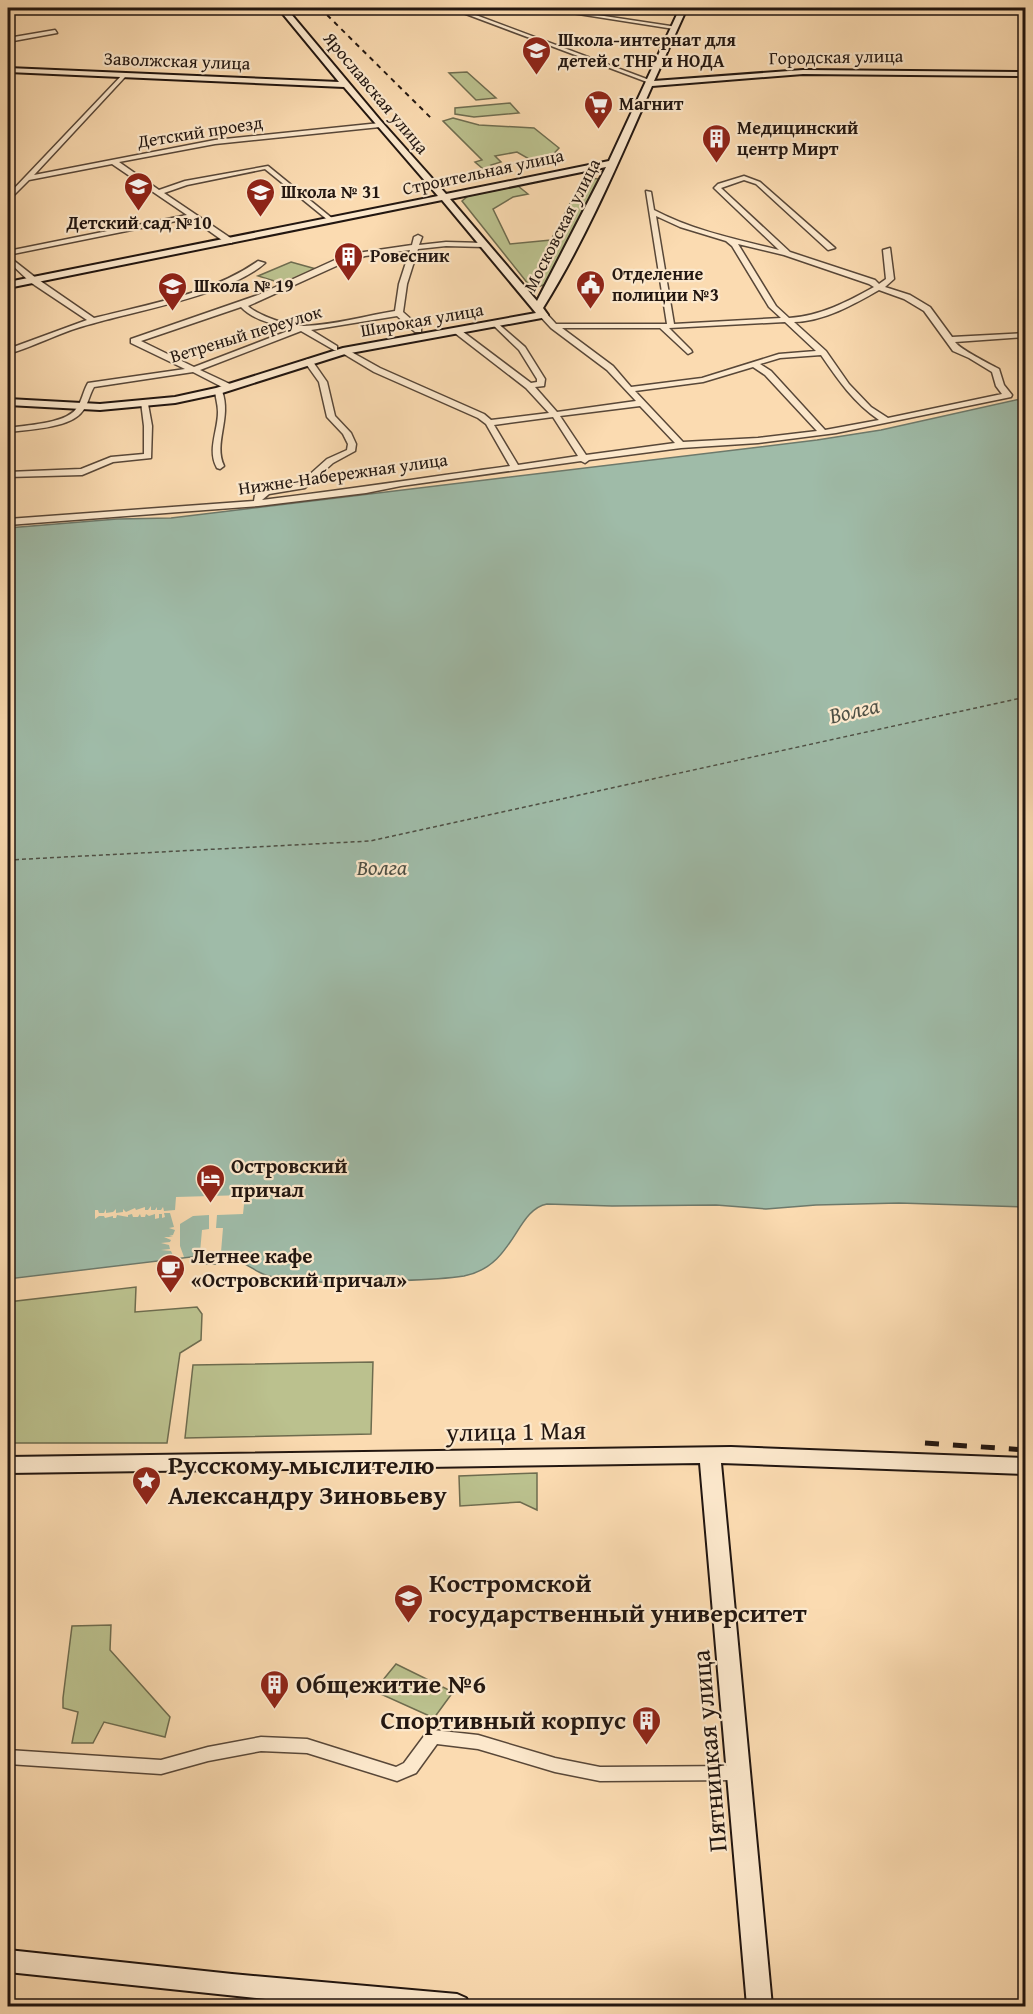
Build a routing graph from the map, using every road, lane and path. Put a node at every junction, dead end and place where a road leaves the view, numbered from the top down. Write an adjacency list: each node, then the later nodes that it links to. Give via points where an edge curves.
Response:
1 (282, 8): 12 (street, Ярославская улица)
2 (453, 8): 11 (street)
3 (543, 8): 5 (street)
4 (683, 8): 5 (street, Московская улица)
5 (674, 27): 11 (street, Московская улица)
6 (55, 32): 7 (street)
7 (8, 40)
8 (8, 70): 10 (street, Заволжская улица)
9 (1026, 74): 11 (street, Городская улица, via 803,72)
10 (123, 76): 12 (street, Заволжская улица); 16 (street)
11 (649, 82): 15 (street, Московская улица)
12 (345, 85): 13 (street, Ярославская улица)
13 (380, 124): 14 (street, Детский проезд, via 216,142); 19 (street, Ярославская улица)
14 (114, 162): 16 (street, Детский проезд); 18 (street)
15 (613, 163): 19 (street, Строительная улица); 37 (street, Московская улица)
16 (27, 178): 20 (street)
17 (648, 192): 21 (street)
18 (158, 193): 22 (street); 23 (street, via 185,183 266,167)
19 (444, 197): 23 (street, Строительная улица); 27 (street, Ярославская улица)
20 (8, 198)
21 (652, 211): 25 (street, via 679,225); 46 (street)
22 (193, 216): 26 (street); 32 (street)
23 (331, 220): 26 (street, Строительная улица)
24 (418, 237): 28 (street)
25 (727, 239): 31 (street); 43 (street, via 740,252 773,308)
26 (229, 241): 34 (street, Строительная улица)
27 (484, 245): 28 (street); 36 (street, Ярославская улица)
28 (416, 247): 39 (street, via 340,261); 41 (street, via 403,284)
29 (831, 248): 31 (street, via 758,183 744,178 717,188)
30 (887, 250): 38 (street, via 890,279)
31 (787, 254): 38 (street)
32 (8, 256): 34 (street)
33 (261, 263): 42 (street, via 220,284)
34 (33, 280): 35 (street, Строительная улица); 42 (street)
35 (8, 285)
36 (520, 287): 37 (street, via 537,291); 40 (street, Ярославская улица)
37 (551, 287): 40 (street, Московская улица)
38 (880, 288): 43 (street, via 817,318); 51 (street, via 927,309)
39 (245, 303): 47 (street, via 250,312); 58 (street, via 134,341)
40 (540, 312): 44 (street, Широкая улица); 45 (street, Московская улица); 48 (street, Широкая улица)
41 (399, 313): 47 (street, Ветреный переулок); 48 (street)
42 (93, 321): 53 (street)
43 (788, 321): 46 (street); 55 (street)
44 (495, 323): 49 (street, Широкая улица); 59 (street, via 522,349 541,379 541,384)
45 (554, 326): 46 (street); 61 (street, Московская улица)
46 (667, 326): 54 (street)
47 (300, 329): 52 (street); 58 (street, Ветреный переулок)
48 (418, 330): 52 (street, Широкая улица, via 356,341)
49 (455, 330): 52 (street, Широкая улица); 59 (street)
50 (1026, 335): 51 (street)
51 (948, 340): 67 (street, Нижне-Набережная улица, via 956,349 996,371 1000,386 1008,395)
52 (338, 350): 56 (street, Широкая улица); 68 (street)
53 (8, 352)
54 (688, 352)
55 (823, 353): 57 (street, via 779,356); 67 (street, via 846,386)
56 (308, 361): 60 (street, Широкая улица); 76 (street, via 323,382 331,417 347,433 351,451 330,461 307,483 266,492 258,497)
57 (753, 363): 61 (street, via 704,380); 70 (street, via 768,373)
58 (193, 370): 60 (street); 65 (street, Ветреный переулок, via 91,385)
59 (529, 386): 66 (street)
60 (224, 389): 64 (street, Широкая улица); 73 (street, via 220,435 216,440 216,461)
61 (631, 389): 63 (street, Московская улица)
62 (8, 402): 65 (street, Широкая улица)
63 (643, 403): 66 (street); 71 (street, Московская улица)
64 (144, 404): 65 (street, Широкая улица); 75 (street, via 149,459 111,460 81,472)
65 (81, 407): 69 (street, via 74,416 61,421)
66 (555, 416): 68 (street); 72 (street)
67 (886, 422): 70 (street, Нижне-Набережная улица)
68 (489, 423): 74 (street)
69 (8, 430)
70 (822, 431): 71 (street, Нижне-Набережная улица)
71 (681, 445): 72 (street, Нижне-Набережная улица)
72 (585, 460): 74 (street, Нижне-Набережная улица)
73 (220, 466)
74 (516, 468): 76 (street, Нижне-Набережная улица)
75 (8, 475)
76 (258, 503): 77 (street, Нижне-Набережная улица)
77 (8, 522)
78 (710, 1456): 79 (street, улица 1 Мая); 80 (street, улица 1 Мая); 82 (street, Пятницкая улица)
79 (8, 1465)
80 (1026, 1466)
81 (8, 1757): 82 (street, via 161,1767 208,1754 272,1744 307,1746 397,1774 410,1768 433,1737 478,1742 600,1774)
82 (739, 1773): 85 (street, Пятницкая улица)
83 (8, 1961): 84 (street)
84 (457, 2007)
85 (760, 2007)

